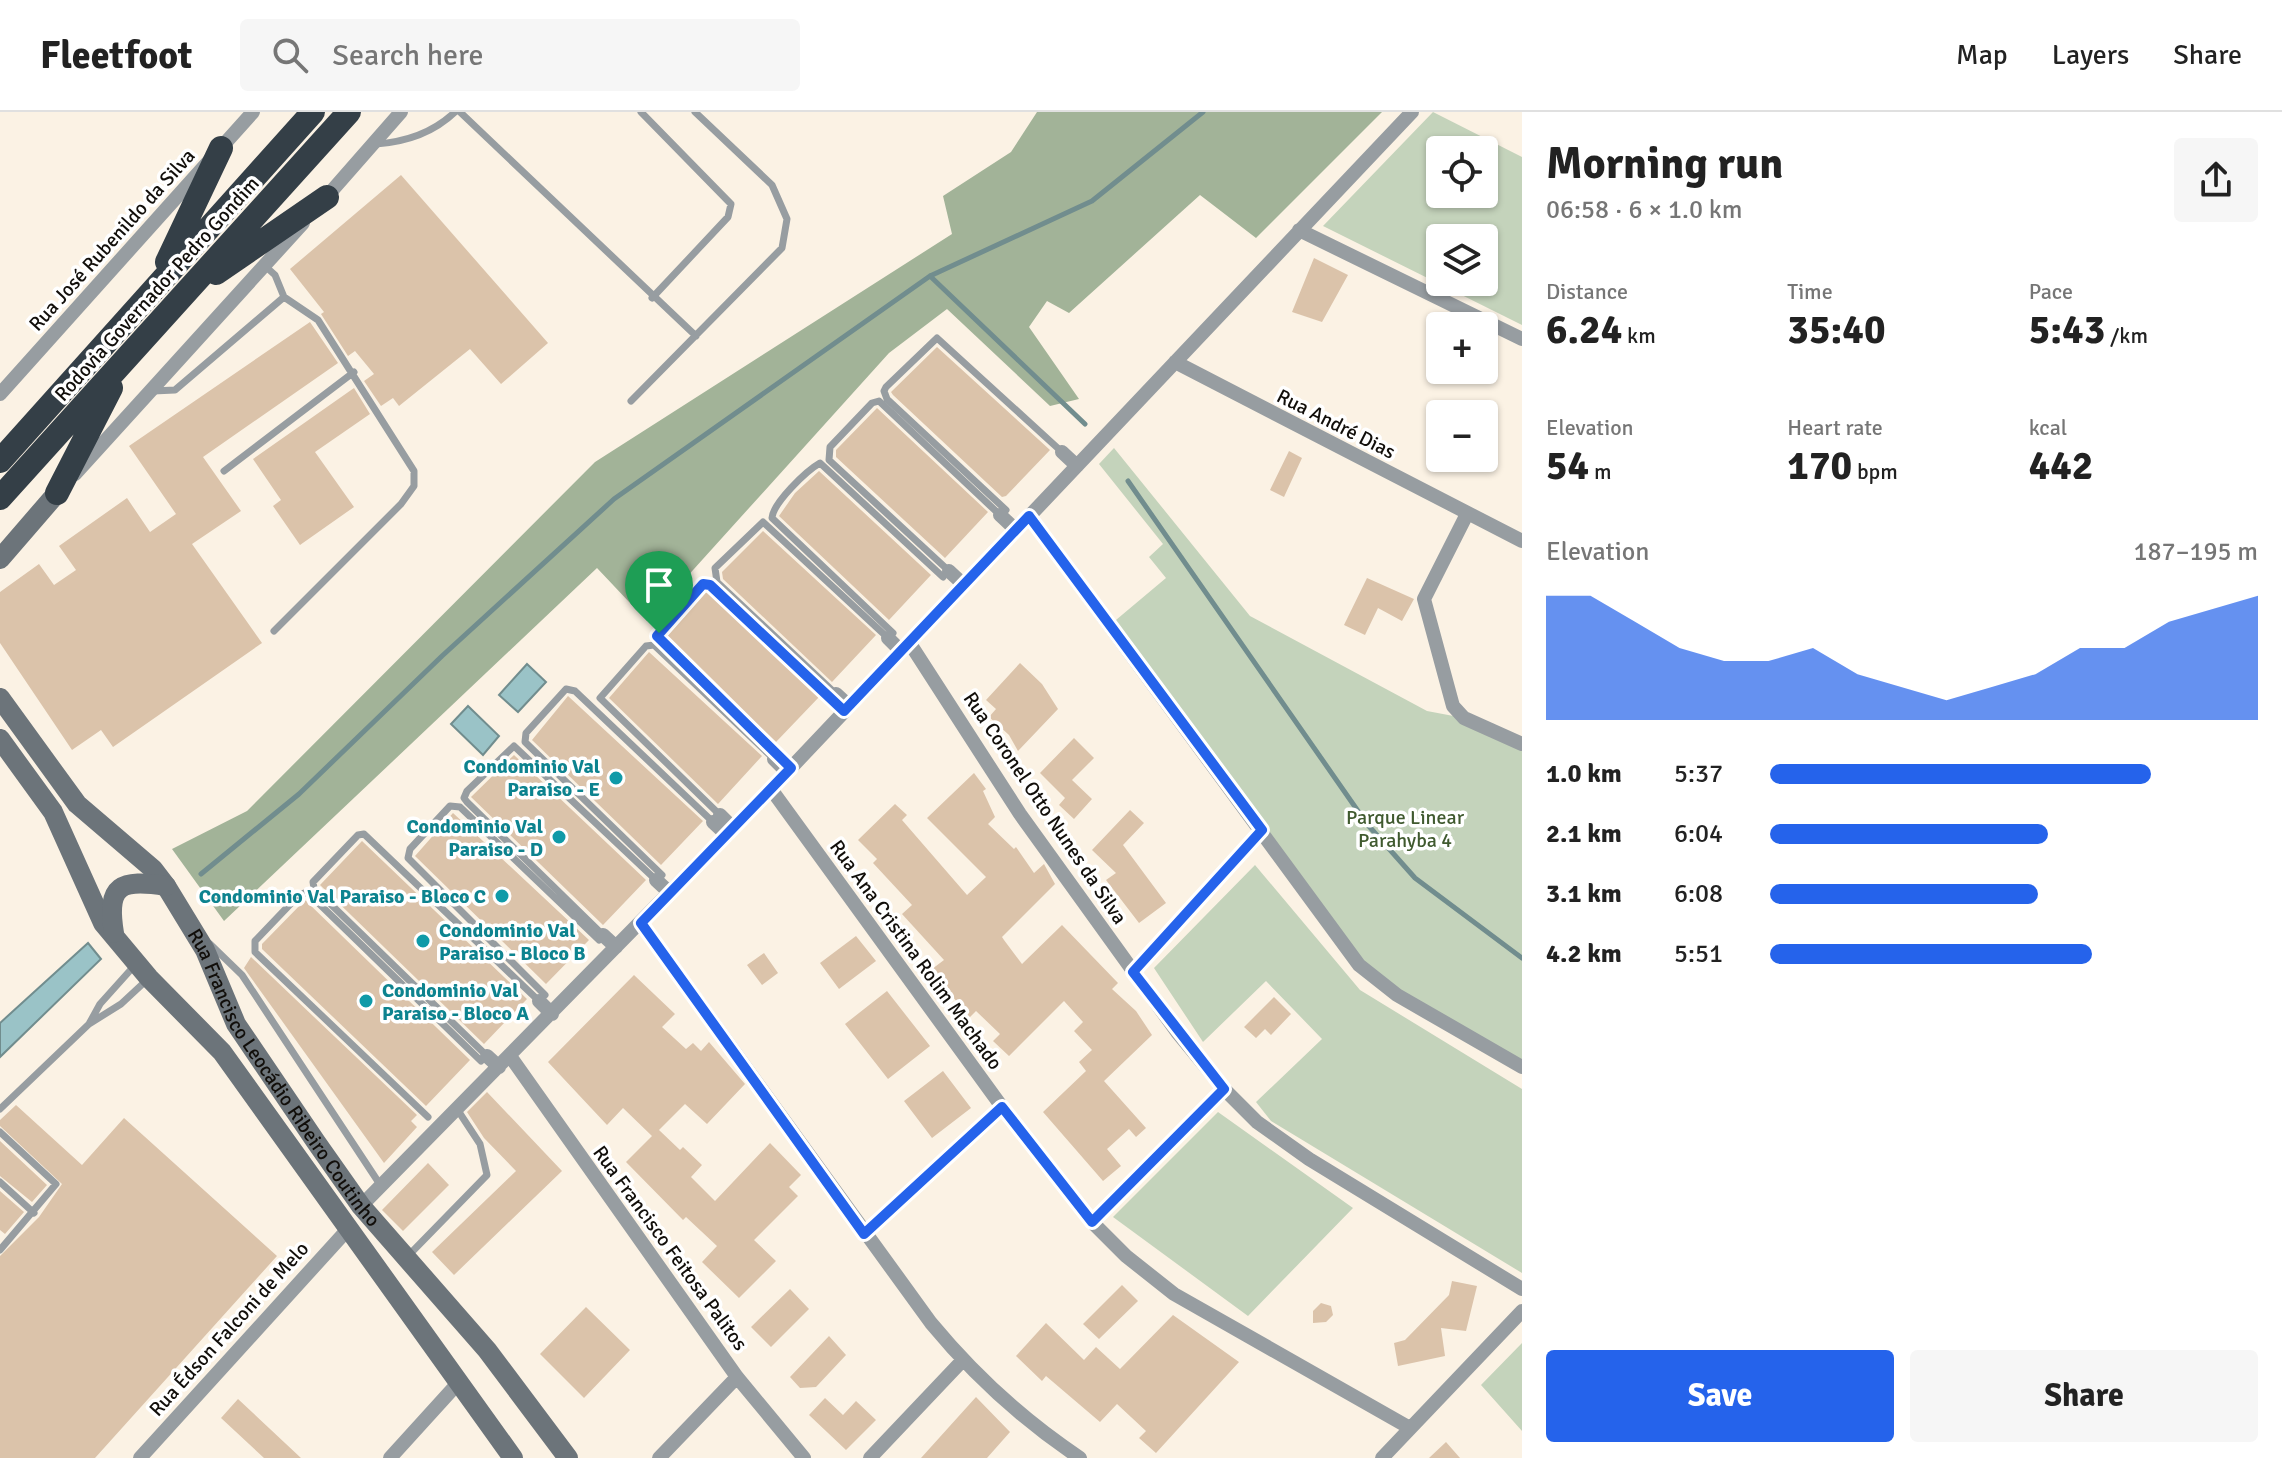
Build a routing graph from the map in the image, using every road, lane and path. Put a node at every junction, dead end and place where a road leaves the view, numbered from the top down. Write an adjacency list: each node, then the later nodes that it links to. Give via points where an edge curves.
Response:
1 (253, 112): 10 (street, Rua José Rubenildo da Silva)
2 (313, 112): 14 (highway, Rodovia Governador Pedro Gondim)
3 (349, 112): 15 (highway, Rodovia Governador Pedro Gondim)
4 (401, 112): 9 (street)
5 (457, 112): 9 (lane, via 420,135); 17 (lane)
6 (641, 112): 17 (lane, via 731,204 728,217)
7 (695, 112): 18 (lane, via 772,185 787,219 782,248)
8 (1412, 112): 12 (street)
9 (374, 144): 11 (street)
10 (221, 148): 14 (highway); 24 (street, Rua José Rubenildo da Silva)
11 (327, 197): 13 (street); 15 (highway)
12 (1299, 230): 19 (street); 21 (street)
13 (265, 266): 16 (lane); 23 (street)
14 (161, 280): 27 (highway, Rodovia Governador Pedro Gondim)
15 (187, 291): 20 (highway, Rodovia Governador Pedro Gondim)
16 (284, 297): 22 (lane, via 318,320); 23 (lane, via 175,390)
17 (652, 298): 18 (lane)
18 (696, 336): 25 (lane)
19 (1522, 339)
20 (126, 358): 30 (highway); 31 (highway, Rodovia Governador Pedro Gondim)
21 (1175, 362): 28 (street); 33 (street, Rua André Dias)
22 (354, 372): 29 (lane); 39 (lane, via 414,471 414,486)
23 (151, 391): 30 (street)
24 (0, 394)
25 (631, 401)
26 (1062, 452): 28 (street); 32 (lane, via 937,338 886,387 887,399)
27 (0, 461)
28 (1077, 466): 34 (street)
29 (224, 471)
30 (57, 493): 36 (main road)
31 (0, 498)
32 (1003, 512): 34 (street); 37 (lane, via 879,401 830,447 829,460)
33 (1467, 514): 35 (street, Rua André Dias); 46 (street, via 1426,589 1425,609 1453,706 1464,718)
34 (1022, 524): 38 (street); 51 (street)
35 (1522, 541)
36 (0, 559)
37 (946, 574): 38 (street); 40 (lane, via 820,463 782,501 772,518)
38 (961, 588): 41 (street)
39 (274, 631)
40 (890, 636): 41 (street, Rua Coronel Otto Nunes da Silva); 42 (lane, via 763,522 715,568 717,582)
41 (905, 646): 44 (street); 62 (street, Rua Coronel Otto Nunes da Silva)
42 (834, 696): 44 (street); 47 (lane, via 703,584 658,640)
43 (0, 698): 54 (main road, Rua Francisco Leocádio Ribeiro Coutinho, via 77,804)
44 (846, 709): 48 (street)
45 (0, 739): 58 (main road, Rua Francisco Leocádio Ribeiro Coutinho, via 53,812 93,907)
46 (1522, 744)
47 (776, 757): 48 (street); 50 (lane, via 654,645 646,646 600,698)
48 (789, 770): 49 (street)
49 (771, 789): 52 (street); 71 (street, Rua Ana Cristina Rolim Machado)
50 (717, 818): 52 (street); 53 (lane, via 575,691 566,689 526,733 525,742)
51 (1262, 830): 62 (street); 68 (street, via 1359,965 1397,995)
52 (730, 831): 55 (street)
53 (659, 878): 55 (street); 59 (lane, via 514,746 467,791 467,802)
54 (166, 886): 57 (main road, Rua Francisco Leocádio Ribeiro Coutinho); 58 (main road, via 144,882 119,888 110,904)
55 (672, 890): 56 (street)
56 (641, 923): 60 (street); 82 (street)
57 (196, 934): 77 (lane, via 242,975); 78 (main road, Rua Francisco Leocádio Ribeiro Coutinho, via 248,1043)
58 (114, 937): 61 (main road, Rua Francisco Leocádio Ribeiro Coutinho)
59 (601, 938): 60 (street); 63 (lane, via 460,807 450,806 410,849 408,858)
60 (614, 950): 64 (street)
61 (143, 970): 65 (lane, via 100,1004); 65 (lane, via 121,1004); 81 (main road, Rua Francisco Leocádio Ribeiro Coutinho, via 222,1052)
62 (1133, 972): 70 (street, Rua Coronel Otto Nunes da Silva)
63 (542, 998): 64 (street); 67 (lane, via 364,834 358,835 313,882 314,888)
64 (555, 1010): 66 (street)
65 (89, 1024): 72 (lane)
66 (510, 1056): 69 (street); 88 (street, Rua Francisco Feitosa Palitos)
67 (484, 1058): 69 (street); 74 (lane, via 307,892 255,941 255,952)
68 (1522, 1067)
69 (496, 1070): 73 (street)
70 (1224, 1089): 80 (street); 85 (street, Rua Coronel Otto Nunes da Silva, via 1257,1122 1309,1159)
71 (1002, 1107): 80 (street, Rua Ana Cristina Rolim Machado); 82 (street)
72 (0, 1109)
73 (457, 1109): 74 (street); 84 (lane, via 480,1144 487,1175)
74 (434, 1122): 77 (street)
75 (0, 1132): 79 (lane, via 51,1176 55,1188)
76 (0, 1182): 79 (lane)
77 (381, 1186): 78 (street)
78 (361, 1206): 84 (main road, Rua Francisco Leocádio Ribeiro Coutinho)
79 (34, 1213): 83 (lane)
80 (1092, 1222): 90 (street, Rua Ana Cristina Rolim Machado, via 1174,1294)
81 (349, 1228): 89 (main road, Rua Francisco Leocádio Ribeiro Coutinho); 91 (street, Rua Édson Falconi de Melo)
82 (864, 1234): 87 (street)
83 (2, 1245)
84 (406, 1259): 94 (main road, Rua Francisco Leocádio Ribeiro Coutinho, via 487,1350)
85 (1522, 1289)
86 (1522, 1311): 90 (street)
87 (962, 1361): 97 (street); 98 (street)
88 (737, 1377): 95 (street); 96 (street, Rua Francisco Feitosa Palitos)
89 (459, 1382): 92 (street); 93 (main road, Rua Francisco Leocádio Ribeiro Coutinho)
90 (1410, 1428): 99 (street)
91 (140, 1458)
92 (390, 1458)
93 (513, 1458)
94 (568, 1458)
95 (659, 1458)
96 (804, 1458)
97 (870, 1458)
98 (1080, 1458)
99 (1382, 1458)

